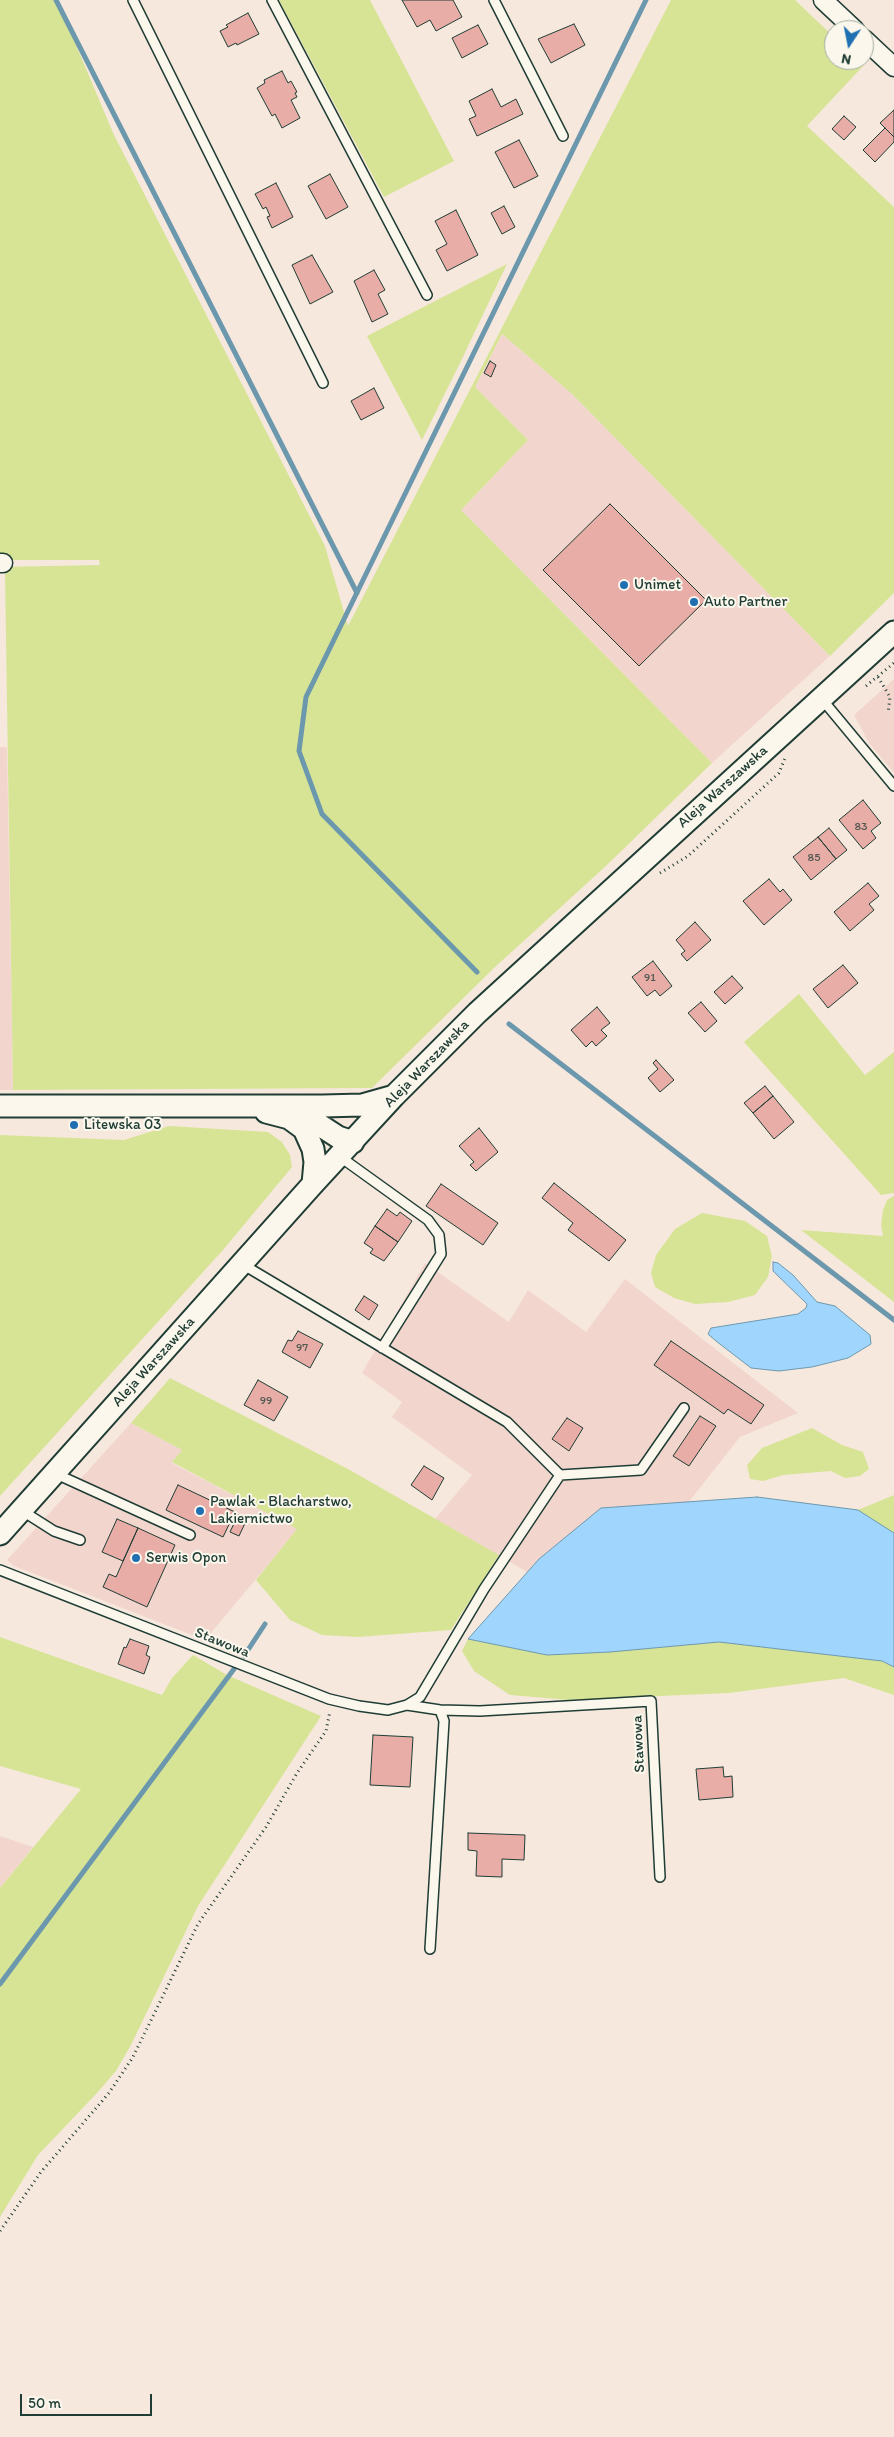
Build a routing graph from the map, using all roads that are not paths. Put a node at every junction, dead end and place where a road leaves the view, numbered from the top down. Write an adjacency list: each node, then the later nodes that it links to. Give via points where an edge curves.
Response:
1 (133, 0): 10 (lane)
2 (272, 0): 9 (lane)
3 (494, 0): 8 (lane)
4 (823, 0): 5 (street)
5 (844, 20)
6 (874, 48): 7 (street)
7 (894, 67)
8 (563, 136)
9 (427, 295)
10 (323, 383)
11 (894, 632): 12 (street, Aleja Warszawska)
12 (821, 698): 13 (lane); 14 (street, Aleja Warszawska, via 477,1013)
13 (894, 786)
14 (394, 1096): 16 (street, via 362,1104); 19 (street, Aleja Warszawska)
15 (0, 1106): 17 (street)
16 (314, 1106): 17 (street); 19 (street, via 346,1123 350,1130)
17 (229, 1107): 18 (street)
18 (289, 1118): 19 (street, via 318,1124 338,1137); 20 (street, via 304,1129 309,1138 315,1162)
19 (346, 1149): 20 (street, Aleja Warszawska); 22 (lane, via 428,1220 439,1235 441,1254)
20 (313, 1184): 21 (street, Aleja Warszawska)
21 (242, 1264): 22 (lane); 24 (street, Aleja Warszawska)
22 (382, 1348): 25 (lane, via 507,1422)
23 (684, 1408): 25 (lane, via 641,1470)
24 (54, 1473): 26 (street, Aleja Warszawska); 28 (lane)
25 (560, 1475): 31 (lane, via 484,1589 420,1696)
26 (21, 1510): 27 (street, Aleja Warszawska); 29 (lane, via 54,1531)
27 (0, 1534)
28 (190, 1535)
29 (80, 1540)
30 (0, 1570): 31 (lane, Stawowa, via 329,1700 388,1710)
31 (407, 1704): 32 (lane, Stawowa)
32 (440, 1710): 33 (lane, Stawowa, via 651,1701); 34 (lane, via 444,1721)
33 (660, 1877)
34 (430, 1949)

